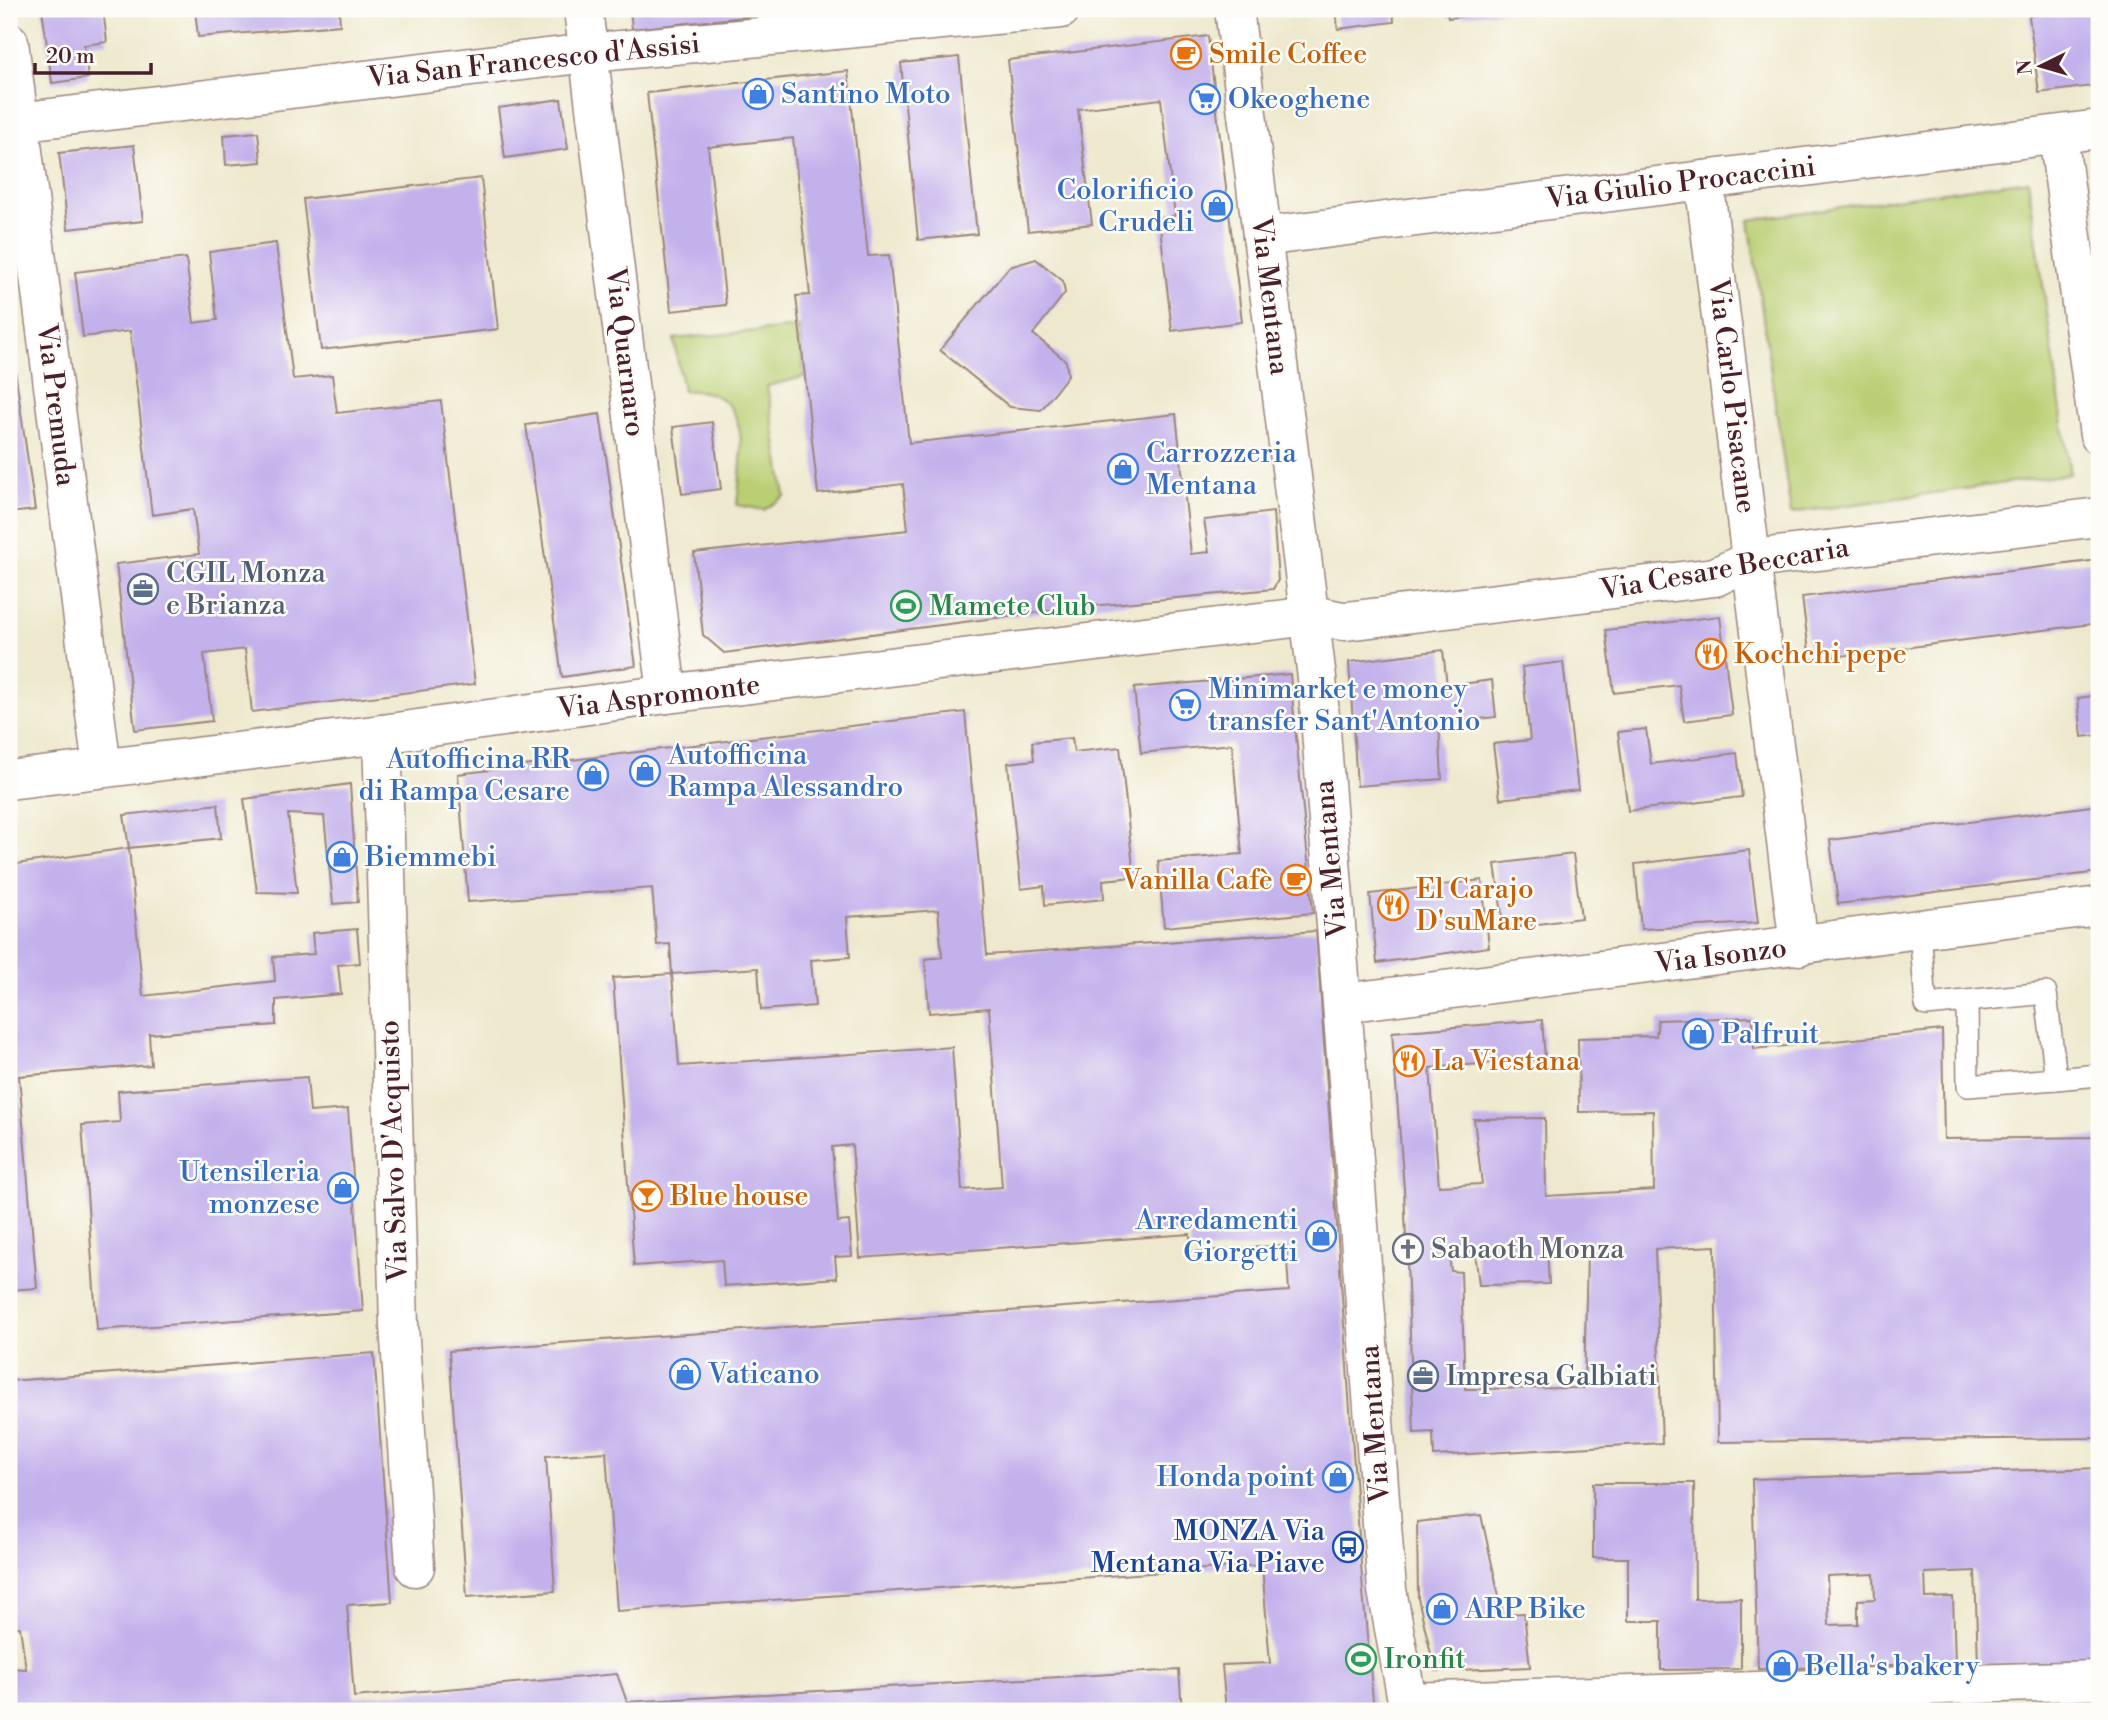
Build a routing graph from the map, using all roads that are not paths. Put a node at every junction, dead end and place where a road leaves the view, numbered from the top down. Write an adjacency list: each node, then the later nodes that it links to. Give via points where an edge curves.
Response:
1 (583, 9): 5 (street, Via Quarnaro)
2 (1061, 9): 5 (street, Via San Francesco d'Assisi)
3 (1234, 9): 10 (street, Via Mentana)
4 (9, 42): 6 (street, Via Premuda)
5 (588, 53): 6 (street, Via San Francesco d'Assisi); 15 (street, Via Quarnaro)
6 (14, 122): 17 (street, Via Premuda)
7 (2099, 129): 8 (street, Via Giulio Procaccini)
8 (2058, 135): 9 (street, Via Giulio Procaccini); 11 (street)
9 (1704, 180): 10 (street, Via Giulio Procaccini); 13 (street, Via Carlo Pisacane)
10 (1262, 237): 14 (street, Via Mentana)
11 (2099, 435)
12 (2099, 517): 13 (street, Via Cesare Beccaria)
13 (1753, 559): 14 (street, Via Cesare Beccaria, via 1715,576 1346,621); 21 (street, Via Carlo Pisacane)
14 (1310, 616): 15 (street, Via Aspromonte); 23 (street, Via Mentana)
15 (667, 694): 16 (street, Via Aspromonte)
16 (382, 734): 17 (street, Via Aspromonte); 26 (street, Via Salvo D'Acquisto, via 399,1325)
17 (102, 768): 18 (street, Via Aspromonte)
18 (9, 780)
19 (2099, 906): 20 (street, Via Isonzo)
20 (1920, 930): 21 (street, Via Isonzo); 22 (lane, via 1926,1004)
21 (1799, 946): 23 (street, Via Isonzo)
22 (1967, 1000): 25 (lane, via 2046,993); 25 (lane, via 1968,1086)
23 (1343, 1003): 28 (street, Via Mentana, via 1387,1590)
24 (2099, 1075): 25 (lane)
25 (2056, 1079)
26 (415, 1567)
27 (2099, 1680): 28 (street)
28 (1408, 1707)

